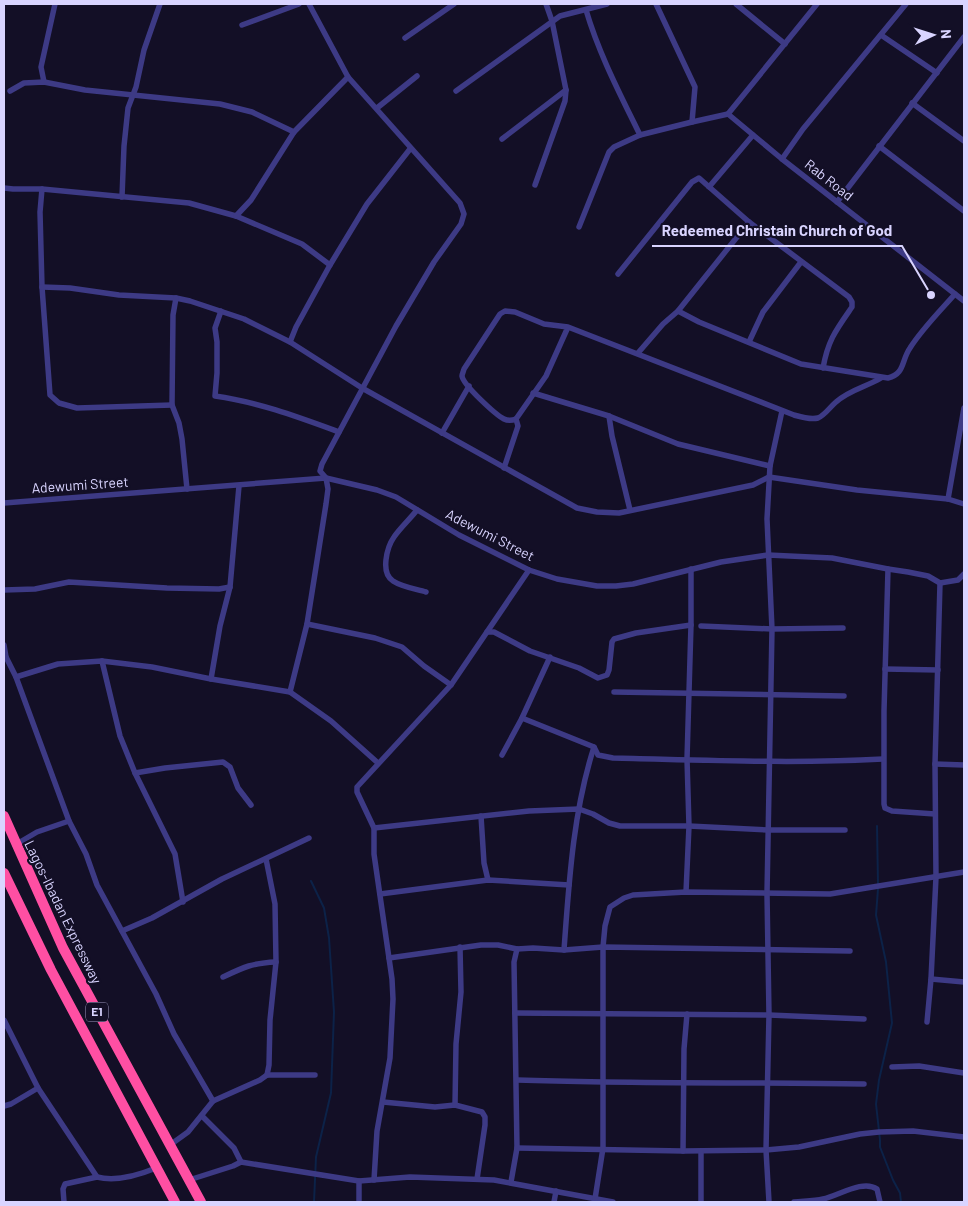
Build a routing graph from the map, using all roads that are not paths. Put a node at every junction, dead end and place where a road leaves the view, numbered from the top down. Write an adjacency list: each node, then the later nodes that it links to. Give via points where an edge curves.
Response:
1 (55, 4): 22 (street, via 41,67)
2 (160, 4): 26 (street)
3 (299, 4): 14 (street)
4 (309, 4): 21 (street)
5 (454, 4): 17 (street)
6 (546, 4): 13 (street)
7 (607, 4): 12 (street)
8 (656, 4): 30 (street, via 695,87)
9 (736, 4): 18 (street)
10 (817, 4): 18 (street)
11 (906, 4): 15 (street)
12 (586, 10): 13 (street); 32 (street, via 610,75)
13 (552, 21): 23 (street); 25 (street)
14 (242, 25)
15 (881, 35): 19 (street); 38 (street)
16 (964, 37): 19 (street)
17 (404, 38)
18 (785, 44): 29 (street)
19 (937, 73): 27 (street)
20 (417, 76): 28 (street)
21 (348, 77): 28 (street); 31 (street)
22 (44, 82): 24 (street, via 24,83); 26 (street)
23 (566, 90): 34 (street); 39 (street)
24 (10, 91)
25 (456, 91)
26 (133, 95): 31 (street, via 240,108); 43 (street, via 128,108)
27 (912, 103): 35 (street); 36 (street)
28 (377, 108): 37 (street)
29 (728, 114): 30 (street); 33 (street, Rab Road)
30 (692, 122): 32 (street)
31 (294, 132): 46 (street, via 251,200)
32 (640, 135): 48 (street, via 614,146 609,152)
33 (753, 135): 38 (street, Rab Road); 40 (street)
34 (502, 139)
35 (964, 141)
36 (879, 146): 44 (street); 45 (street)
37 (410, 149): 50 (street, via 367,204); 65 (street, via 460,203 464,214)
38 (782, 159): 44 (street, Rab Road)
39 (535, 185)
40 (708, 187): 47 (street); 51 (street, via 696,179)
41 (4, 188): 42 (street)
42 (42, 189): 43 (street); 52 (street)
43 (122, 197): 46 (street, via 189,203)
44 (837, 202): 53 (street, Rab Road)
45 (964, 211)
46 (236, 216): 50 (street, via 302,244)
47 (750, 222): 49 (street); 57 (street)
48 (579, 227)
49 (801, 262): 60 (street, via 763,312); 62 (street, via 852,302 852,307 833,334)
50 (330, 265): 59 (street)
51 (618, 274)
52 (42, 287): 54 (street); 67 (street, via 49,387 53,399 77,408)
53 (955, 294): 55 (street, Rab Road); 63 (street, via 910,348 901,371 896,376)
54 (176, 298): 56 (street); 67 (street)
55 (964, 301)
56 (221, 311): 59 (street); 72 (street, via 215,328 215,396 250,402)
57 (678, 311): 60 (street); 61 (street)
58 (568, 327): 61 (street); 64 (street, via 544,324 505,311 464,368 462,375); 66 (street, via 546,376)
59 (290, 342): 65 (street)
60 (749, 342): 62 (street, via 801,364)
61 (638, 353): 69 (street)
62 (823, 368): 63 (street)
63 (881, 378): 69 (street, via 849,392 818,418 794,416)
64 (469, 386): 71 (street, via 503,418); 73 (street)
65 (362, 388): 72 (street); 73 (street)
66 (533, 393): 70 (street); 71 (street)
67 (172, 406): 79 (street, via 182,439)
68 (964, 408): 80 (street)
69 (782, 411): 74 (street)
70 (609, 416): 74 (street, via 678,444); 84 (street)
71 (516, 419): 75 (street, via 518,426)
72 (339, 432): 77 (street, via 320,471)
73 (442, 432): 75 (street)
74 (770, 466): 76 (street)
75 (504, 468): 84 (street, via 577,508 619,513)
76 (769, 477): 80 (street); 84 (street, via 752,485); 85 (street)
77 (326, 478): 78 (street, Adewumi Street); 83 (street, Adewumi Street, via 396,496); 94 (street, via 328,489)
78 (238, 486): 79 (street, Adewumi Street); 91 (street)
79 (187, 489): 81 (street, Adewumi Street)
80 (948, 499): 82 (street)
81 (4, 503)
82 (964, 504)
83 (417, 510): 88 (street, Adewumi Street); 93 (street, via 393,538 386,571 394,582)
84 (630, 510)
85 (768, 555): 86 (street, Adewumi Street); 87 (street, Adewumi Street, via 832,558); 98 (street)
86 (691, 569): 88 (street, Adewumi Street, via 616,586 556,579); 95 (street)
87 (888, 569): 90 (street, Adewumi Street, via 928,576); 104 (street)
88 (529, 570): 99 (street)
89 (964, 574): 90 (street, via 958,580)
90 (940, 583): 105 (street)
91 (230, 588): 92 (street, via 69,582 35,590); 107 (street)
92 (4, 590)
93 (426, 592)
94 (307, 624): 108 (street, via 402,647); 109 (street)
95 (692, 625): 102 (street, via 614,638 609,670 607,675 598,678); 111 (street)
96 (700, 626): 98 (street)
97 (843, 628): 98 (street)
98 (772, 629): 112 (street)
99 (487, 632): 102 (street, via 494,632 530,651); 108 (street)
100 (4, 645): 101 (street)
101 (5, 657): 106 (street)
102 (550, 657): 114 (street)
103 (102, 661): 106 (street, via 58,664); 107 (street); 123 (street, via 120,736)
104 (885, 669): 105 (street); 118 (street)
105 (938, 670): 121 (street)
106 (16, 678): 129 (street)
107 (211, 679): 109 (street)
108 (450, 685): 120 (street)
109 (290, 692): 120 (street, via 331,721)
110 (614, 692): 111 (street)
111 (688, 694): 112 (street); 117 (street)
112 (772, 695): 113 (street); 119 (street)
113 (844, 696)
114 (522, 718): 115 (street); 116 (street)
115 (594, 747): 117 (street, via 598,755 613,758); 125 (street)
116 (502, 755)
117 (687, 759): 119 (street); 130 (street)
118 (883, 759): 119 (street); 126 (street, via 885,808)
119 (770, 762): 132 (street)
120 (378, 763): 131 (street, via 357,787)
121 (935, 764): 122 (street); 126 (street)
122 (964, 765)
123 (135, 773): 124 (street, via 223,762 230,767 238,788); 145 (street, via 176,854)
124 (251, 805)
125 (579, 809): 128 (street); 130 (street, via 620,826); 141 (street)
126 (935, 814): 139 (street)
127 (4, 816): 135 (highway, Lagos-Ibadan Expressway / E1)
128 (481, 816): 131 (street); 140 (street)
129 (70, 821): 135 (street); 146 (street, via 97,885)
130 (689, 826): 132 (street); 142 (street)
131 (374, 828): 143 (street)
132 (768, 830): 133 (street); 144 (street)
133 (845, 830)
134 (309, 838): 136 (street)
135 (15, 844): 181 (highway, Lagos-Ibadan Expressway / E1, via 63,948)
136 (266, 859): 145 (street); 154 (street, via 275,904)
137 (964, 872): 139 (street)
138 (4, 873): 188 (highway, E1, via 51,970)
139 (936, 877): 144 (street, via 830,894); 156 (street)
140 (488, 880): 141 (street); 143 (street)
141 (569, 885): 151 (street)
142 (686, 892): 144 (street); 148 (street, via 633,895 617,902 610,907)
143 (380, 894): 153 (street)
144 (767, 894): 150 (street)
145 (183, 902): 146 (street)
146 (122, 931): 175 (street, via 174,1034)
147 (460, 947): 149 (street, via 498,945); 153 (street); 177 (street)
148 (603, 947): 150 (street); 151 (street); 160 (street)
149 (518, 949): 151 (street); 158 (street, via 514,962)
150 (768, 949): 152 (street); 161 (street)
151 (564, 950)
152 (850, 951)
153 (388, 958): 176 (street, via 393,998 392,1043)
154 (276, 962): 155 (street, via 255,963); 167 (street)
155 (222, 977)
156 (931, 979): 157 (street); 164 (street)
157 (964, 982)
158 (515, 1013): 160 (street); 169 (street)
159 (687, 1014): 160 (street); 161 (street); 170 (street)
160 (602, 1015): 172 (street)
161 (769, 1015): 162 (street); 171 (street)
162 (864, 1019)
163 (4, 1020): 174 (street)
164 (927, 1022)
165 (892, 1067): 166 (street, via 920,1066)
166 (964, 1073)
167 (267, 1075): 168 (street); 175 (street)
168 (315, 1075)
169 (517, 1080): 172 (street); 182 (street)
170 (684, 1082): 171 (street); 172 (street); 185 (street)
171 (768, 1082): 173 (street); 184 (street)
172 (602, 1083): 183 (street)
173 (864, 1084)
174 (38, 1088): 178 (street); 189 (street)
175 (213, 1101): 179 (street)
176 (383, 1102): 177 (street, via 435,1107); 192 (street)
177 (455, 1105): 190 (street, via 482,1112 485,1116)
178 (4, 1106)
179 (202, 1116): 181 (street); 187 (street, via 234,1148)
180 (964, 1137): 184 (street, via 914,1131 879,1132)
181 (170, 1145): 191 (highway, Lagos-Ibadan Expressway / E1)
182 (517, 1148): 183 (street); 194 (street)
183 (603, 1148): 185 (street); 196 (street)
184 (766, 1150): 186 (street); 204 (street)
185 (683, 1151): 186 (street)
186 (701, 1151): 203 (street)
187 (242, 1162): 191 (street); 193 (street)
188 (156, 1168): 189 (street, via 137,1175); 198 (highway, E1)
189 (97, 1177): 197 (street, via 65,1184)
190 (476, 1179): 192 (street, via 410,1177); 194 (street)
191 (188, 1180): 199 (highway, Lagos-Ibadan Expressway / E1)
192 (374, 1180): 193 (street)
193 (359, 1181): 200 (street)
194 (511, 1182): 195 (street)
195 (556, 1191): 196 (street); 201 (street)
196 (595, 1198): 202 (street)
197 (64, 1202)
198 (175, 1202)
199 (200, 1202)
200 (360, 1202)
201 (554, 1202)
202 (613, 1202)
203 (701, 1202)
204 (769, 1202)
205 (794, 1202): 206 (street, via 823,1199 843,1194 851,1188 868,1186 877,1189)
206 (880, 1202)

